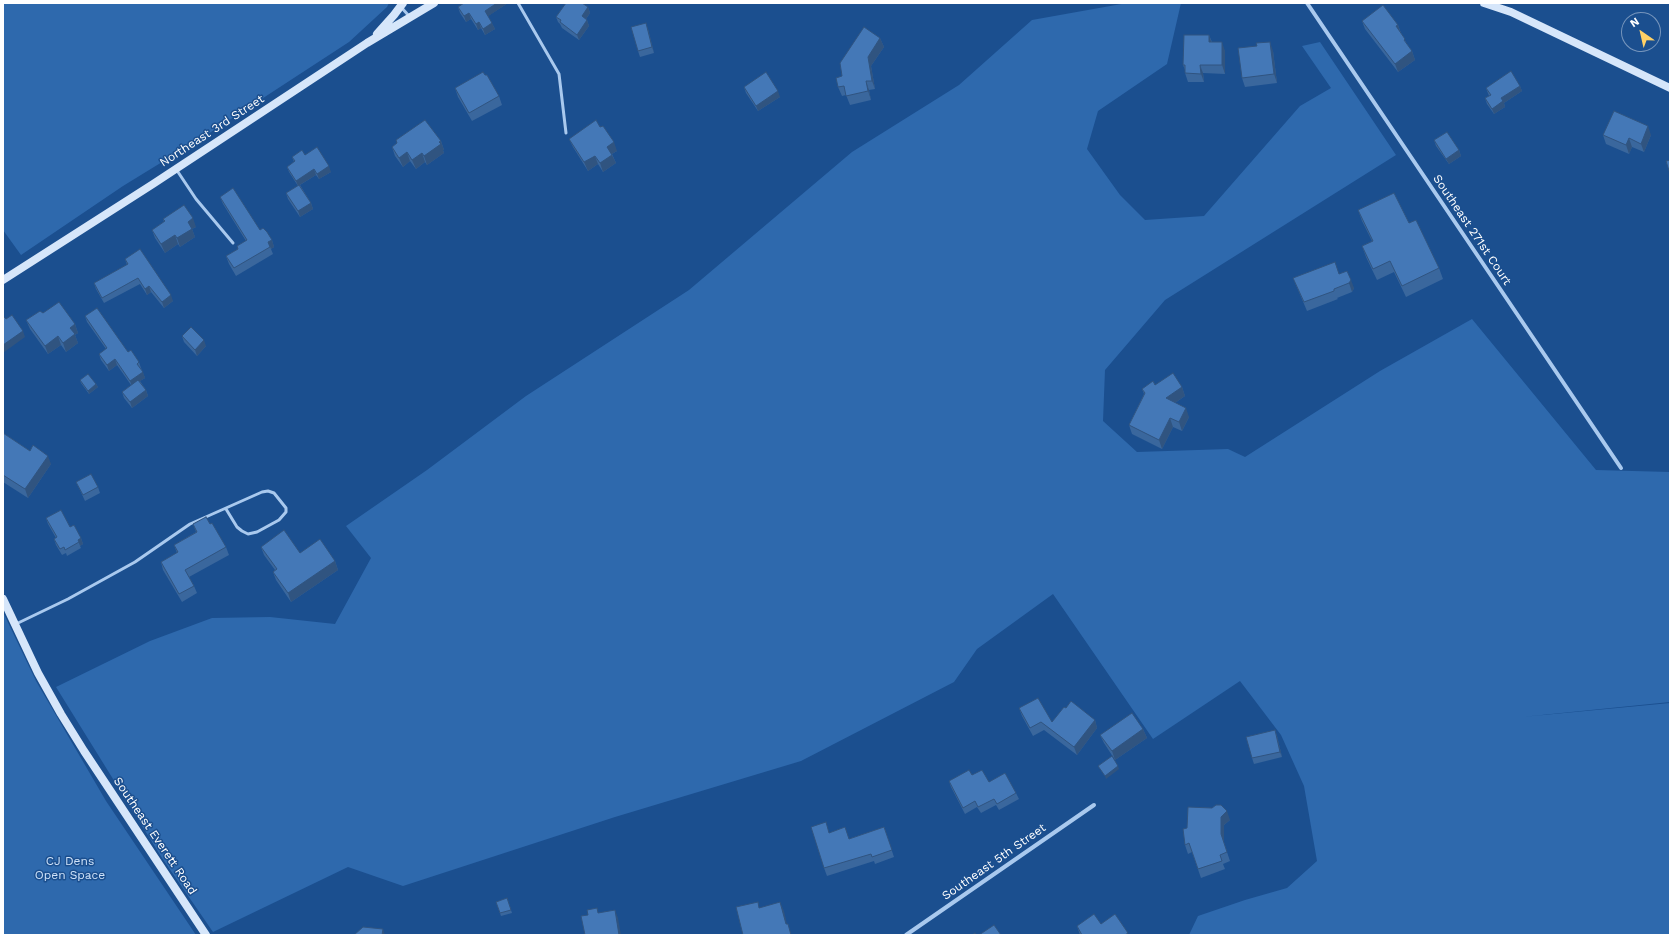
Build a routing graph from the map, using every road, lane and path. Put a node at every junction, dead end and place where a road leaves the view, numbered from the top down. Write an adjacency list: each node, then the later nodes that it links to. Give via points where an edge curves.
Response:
1 (434, 3): 6 (main road, Northeast 3rd Street)
2 (518, 3): 9 (lane, via 559,74)
3 (1307, 3): 13 (street, Southeast 271st Court)
4 (1484, 3): 8 (main road, via 1511,12)
5 (401, 5): 6 (lane); 7 (main road)
6 (410, 18): 7 (main road, Northeast 3rd Street)
7 (367, 43): 10 (main road, Northeast 3rd Street)
8 (1670, 88)
9 (566, 133)
10 (176, 169): 11 (lane, via 196,199); 12 (main road, Northeast 3rd Street)
11 (233, 243)
12 (3, 280)
13 (1620, 468)
14 (226, 509): 14 (lane, via 268,491 274,493 286,508 286,512 279,520 248,534 237,527); 16 (lane, via 190,524 135,562 68,599)
15 (3, 600): 16 (main road, Southeast Everett Road)
16 (14, 624): 18 (main road, Southeast Everett Road, via 38,673 84,751)
17 (1094, 805): 19 (street, Southeast 5th Street)
18 (206, 935)
19 (906, 935)

